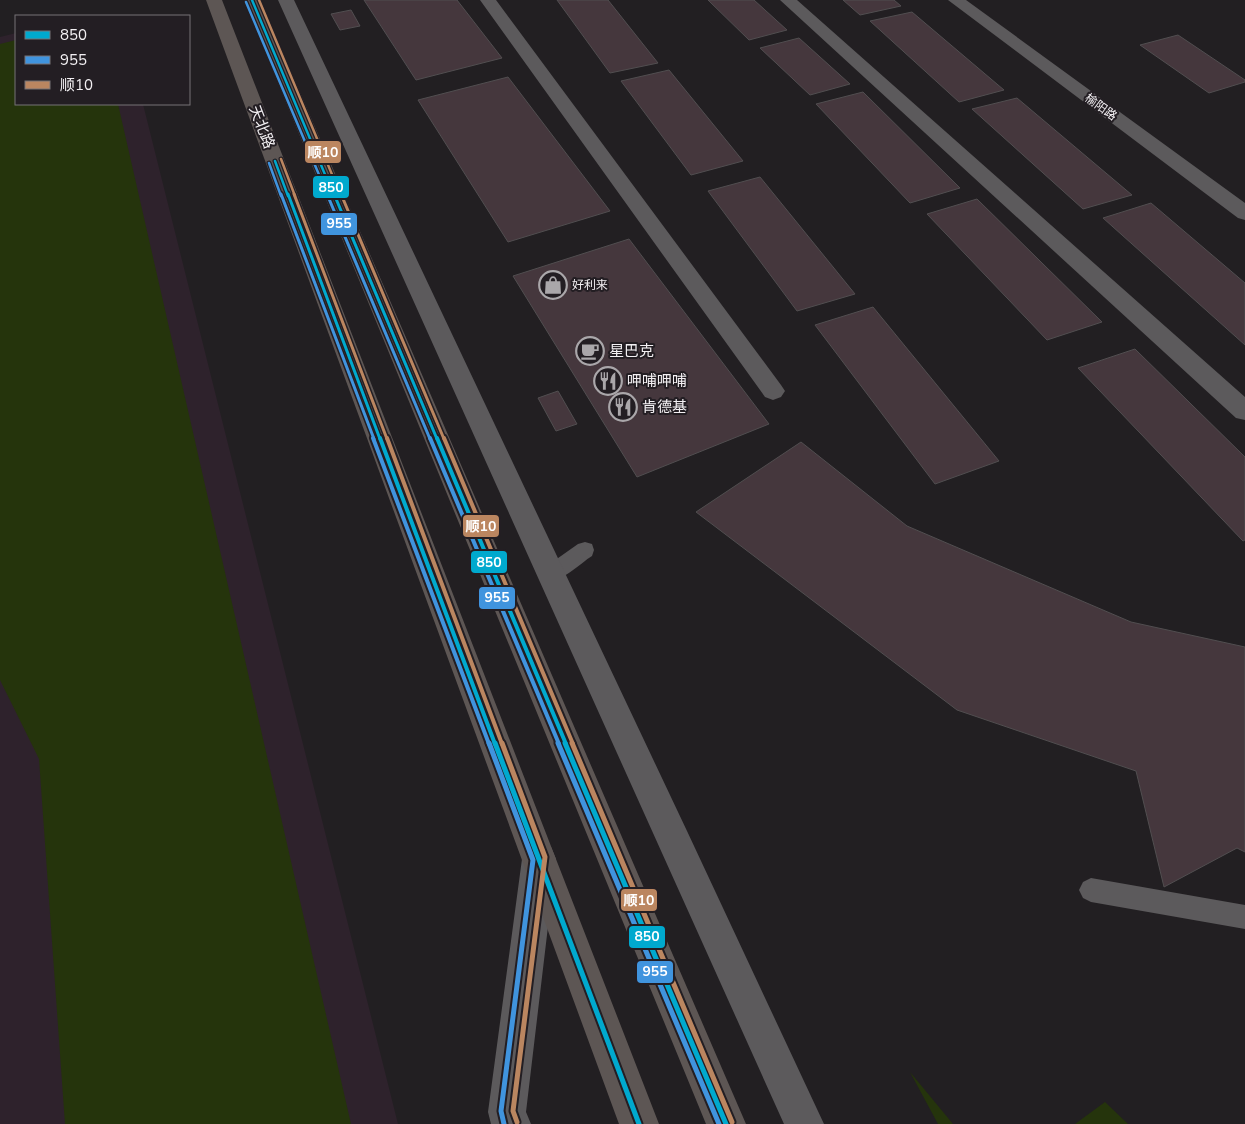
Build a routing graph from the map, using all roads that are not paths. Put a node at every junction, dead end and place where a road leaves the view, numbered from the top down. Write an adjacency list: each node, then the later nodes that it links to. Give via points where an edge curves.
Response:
1 (214, 0): 12 (main road, 天北路)
2 (252, 0): 17 (main road)
3 (286, 0): 11 (street)
4 (488, 0): 8 (street)
5 (788, 0): 9 (street)
6 (956, 0): 7 (street, 榆阳路)
7 (1245, 213)
8 (773, 390)
9 (1245, 411)
10 (585, 550): 11 (lane)
11 (551, 574): 18 (street)
12 (539, 859): 15 (street); 16 (main road, 天北路)
13 (1091, 890): 14 (lane)
14 (1245, 917)
15 (509, 1118)
16 (639, 1124)
17 (726, 1124)
18 (804, 1124)

